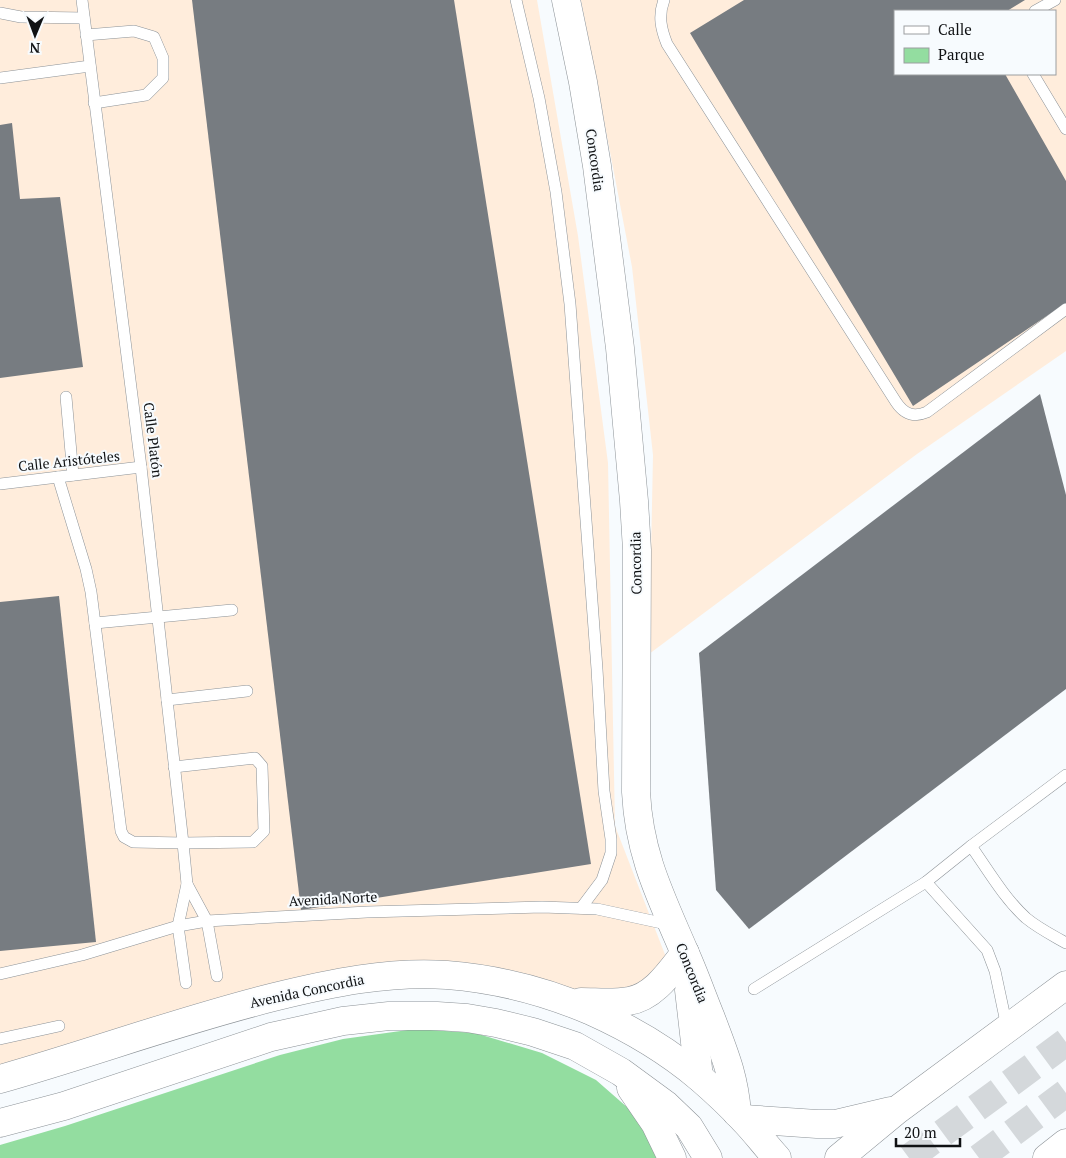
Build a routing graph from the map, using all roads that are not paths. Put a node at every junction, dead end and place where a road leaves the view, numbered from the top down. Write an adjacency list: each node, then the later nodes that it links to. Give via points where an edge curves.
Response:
1 (82, 0): 8 (lane, Calle Platón)
2 (516, 0): 32 (lane, via 539,98 556,192 570,304 604,791 611,839 611,853 602,880)
3 (566, 0): 35 (main road, Concordia, via 597,166 620,348 634,501 639,829 653,879)
4 (664, 0): 15 (lane, via 660,22 668,44 890,394 906,413 919,415 927,412)
5 (1055, 0): 6 (lane)
6 (1037, 10)
7 (0, 12): 8 (lane, via 20,16)
8 (84, 18): 9 (lane, Calle Platón)
9 (86, 36): 10 (lane, Calle Platón); 13 (lane, via 134,31 154,37 163,58 162,78 146,95)
10 (90, 66): 12 (lane); 13 (lane, Calle Platón)
11 (1034, 75): 14 (lane)
12 (0, 78)
13 (94, 102): 17 (lane, Calle Platón)
14 (1066, 129)
15 (1066, 309)
16 (66, 397): 18 (lane)
17 (141, 467): 18 (lane, Calle Aristóteles); 22 (lane, Calle Platón)
18 (73, 476): 19 (lane, Calle Aristóteles)
19 (58, 477): 20 (lane, Calle Aristóteles); 23 (lane, via 86,569)
20 (0, 484)
21 (232, 610): 22 (lane)
22 (158, 618): 23 (lane); 25 (lane, Calle Platón)
23 (95, 623): 28 (lane, via 121,831 133,842)
24 (247, 691): 25 (lane)
25 (167, 700): 26 (lane, Calle Platón)
26 (174, 767): 28 (lane, Calle Platón); 28 (lane, via 255,758 262,766 264,831 253,842)
27 (1066, 775): 29 (lane)
28 (183, 843): 31 (lane, Calle Platón)
29 (971, 846): 30 (lane); 36 (lane, via 1008,898 1026,917)
30 (926, 882): 42 (lane); 45 (lane, via 986,950 995,971)
31 (187, 884): 33 (lane, Calle Platón); 34 (lane, Calle Platón)
32 (581, 908): 33 (lane, Avenida Norte, via 480,908); 35 (lane, Avenida Norte, via 610,911)
33 (207, 921): 34 (lane, Avenida Norte); 39 (lane, Calle Platón)
34 (178, 926): 38 (lane, Avenida Norte, via 82,955); 40 (lane, Calle Platón)
35 (673, 926): 37 (main road, Concordia)
36 (1066, 943)
37 (686, 957): 43 (main road, via 641,998); 48 (main road); 51 (main road, Concordia, via 730,1068)
38 (0, 974)
39 (217, 976)
40 (186, 983)
41 (1066, 985): 45 (main road)
42 (754, 989)
43 (570, 1002): 48 (main road, Avenida Concordia, via 636,1033); 49 (main road, Avenida Concordia, via 517,985 446,975 407,975 324,984 226,1009)
44 (59, 1026): 46 (lane)
45 (1007, 1028): 50 (main road)
46 (0, 1039)
47 (620, 1072): 52 (main road, via 575,1046 496,1023 452,1017 388,1016 343,1021 271,1037 64,1106); 55 (main road, via 655,1123); 56 (main road, via 689,1127)
48 (699, 1077): 51 (main road, Avenida Concordia)
49 (0, 1079)
50 (897, 1110): 51 (main road, via 835,1124); 54 (main road)
51 (740, 1116): 57 (main road, Avenida Concordia)
52 (0, 1123)
53 (1066, 1143): 59 (main road)
54 (865, 1146): 58 (main road)
55 (672, 1158)
56 (708, 1158)
57 (776, 1158)
58 (839, 1158)
59 (1047, 1158)

